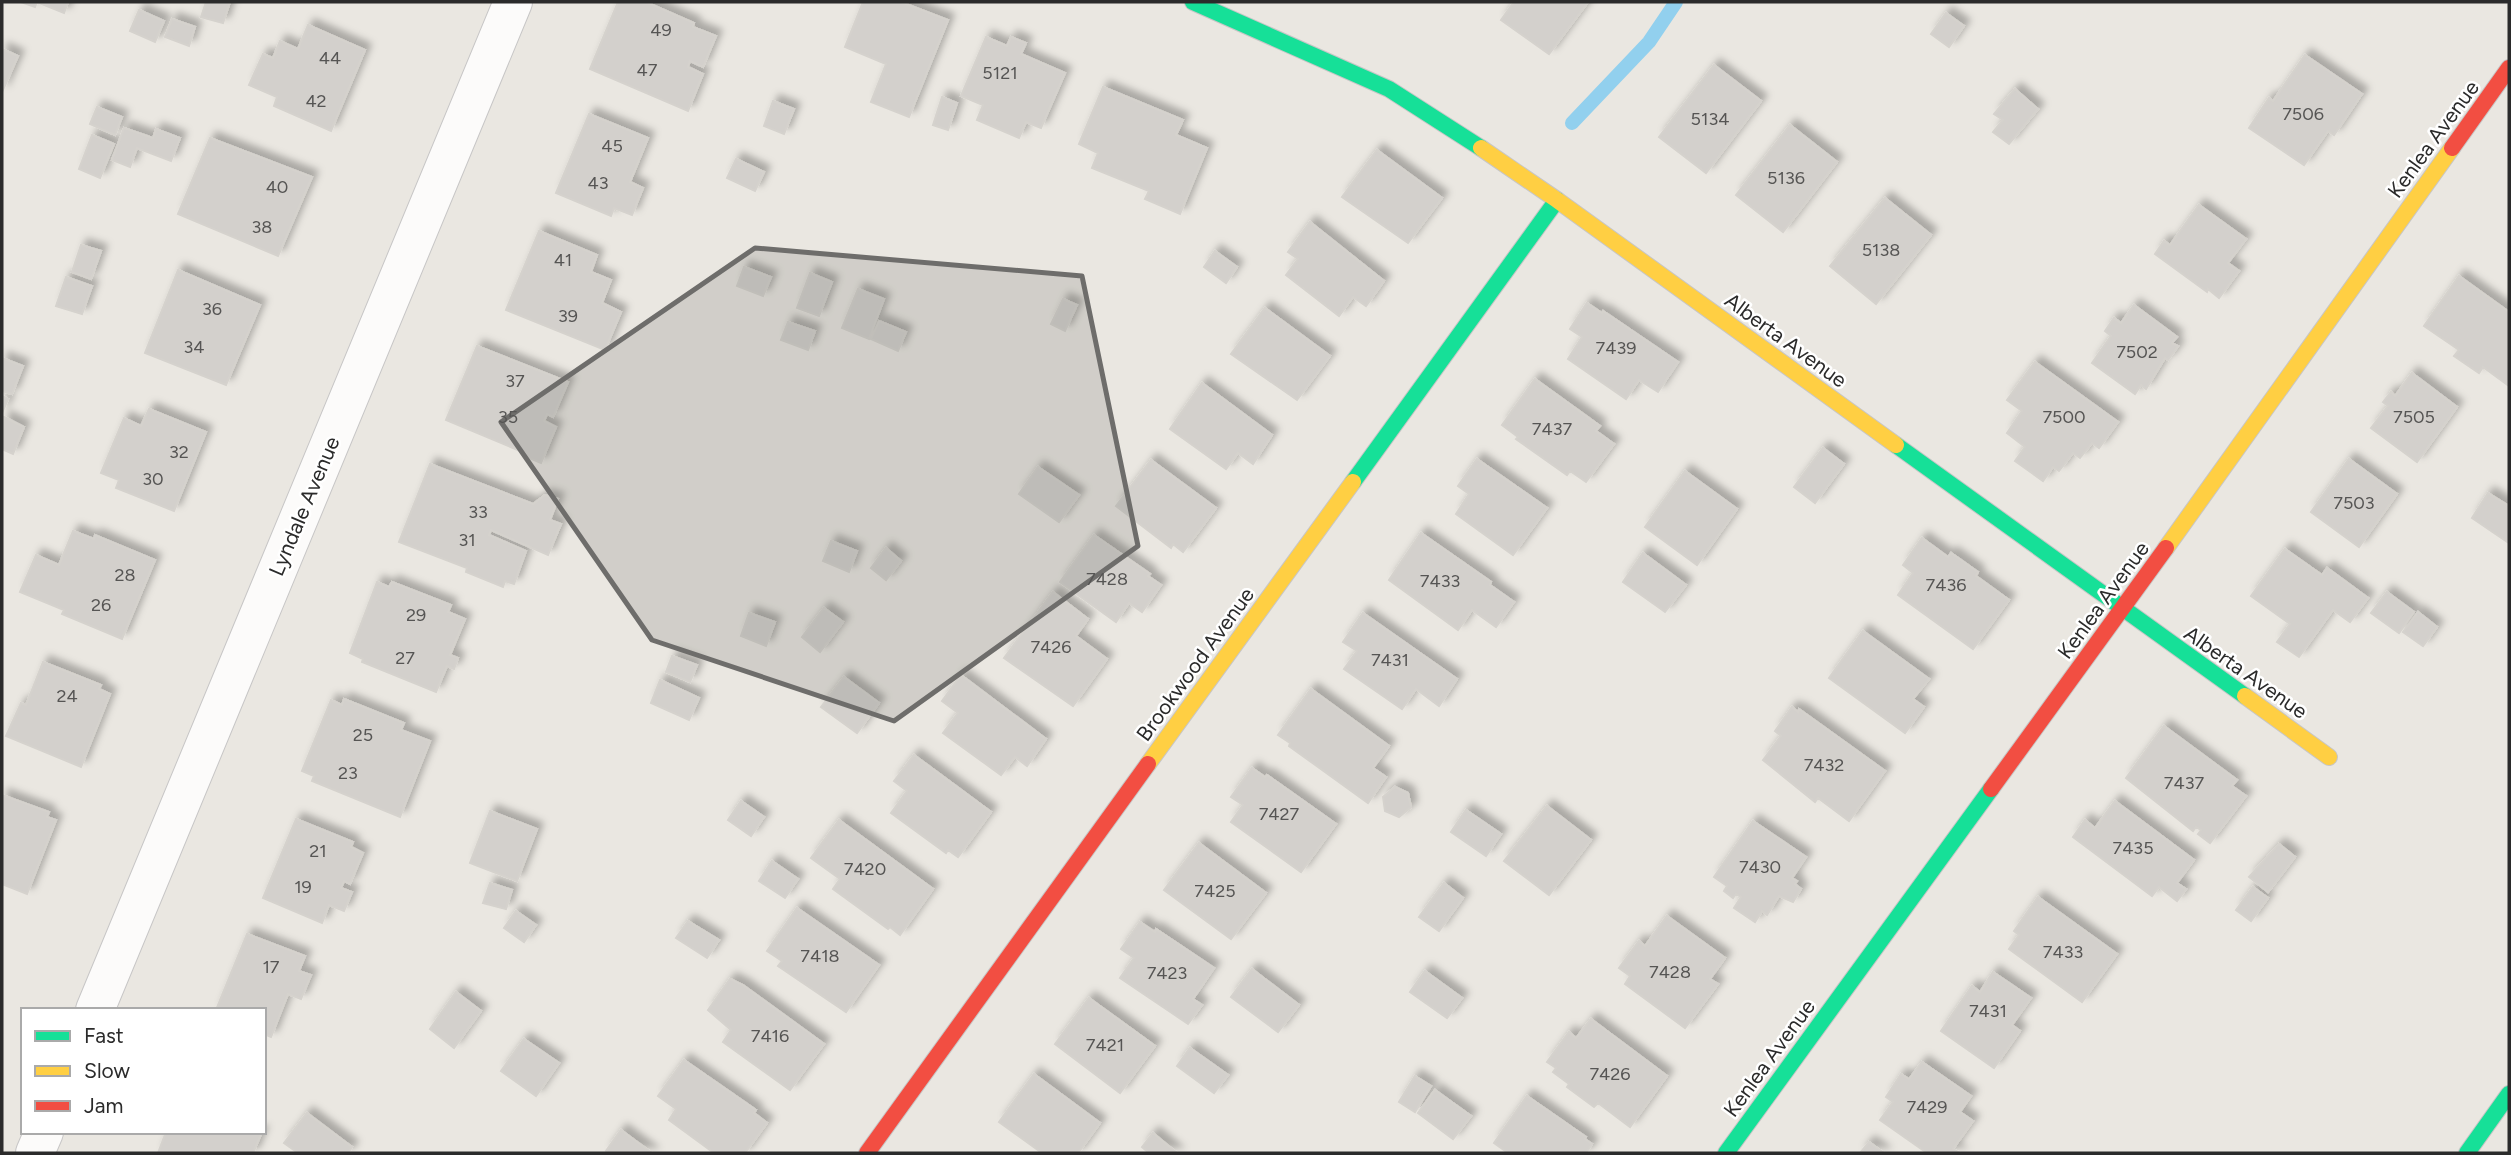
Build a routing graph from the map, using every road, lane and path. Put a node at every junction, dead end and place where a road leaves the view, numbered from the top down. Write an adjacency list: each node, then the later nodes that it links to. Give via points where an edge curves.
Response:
1 (513, 2): 7 (street, Lyndale Avenue)
2 (1193, 2): 4 (street, Alberta Avenue, via 1389,89)
3 (2509, 68): 5 (street, Kenlea Avenue)
4 (1557, 200): 5 (street, Alberta Avenue); 11 (street, Brookwood Avenue)
5 (2122, 609): 6 (street, Alberta Avenue); 12 (street, Kenlea Avenue)
6 (2329, 757)
7 (96, 1008)
8 (2509, 1094): 13 (street)
9 (43, 1134): 10 (street)
10 (35, 1153)
11 (867, 1153)
12 (1726, 1153)
13 (2467, 1153)

